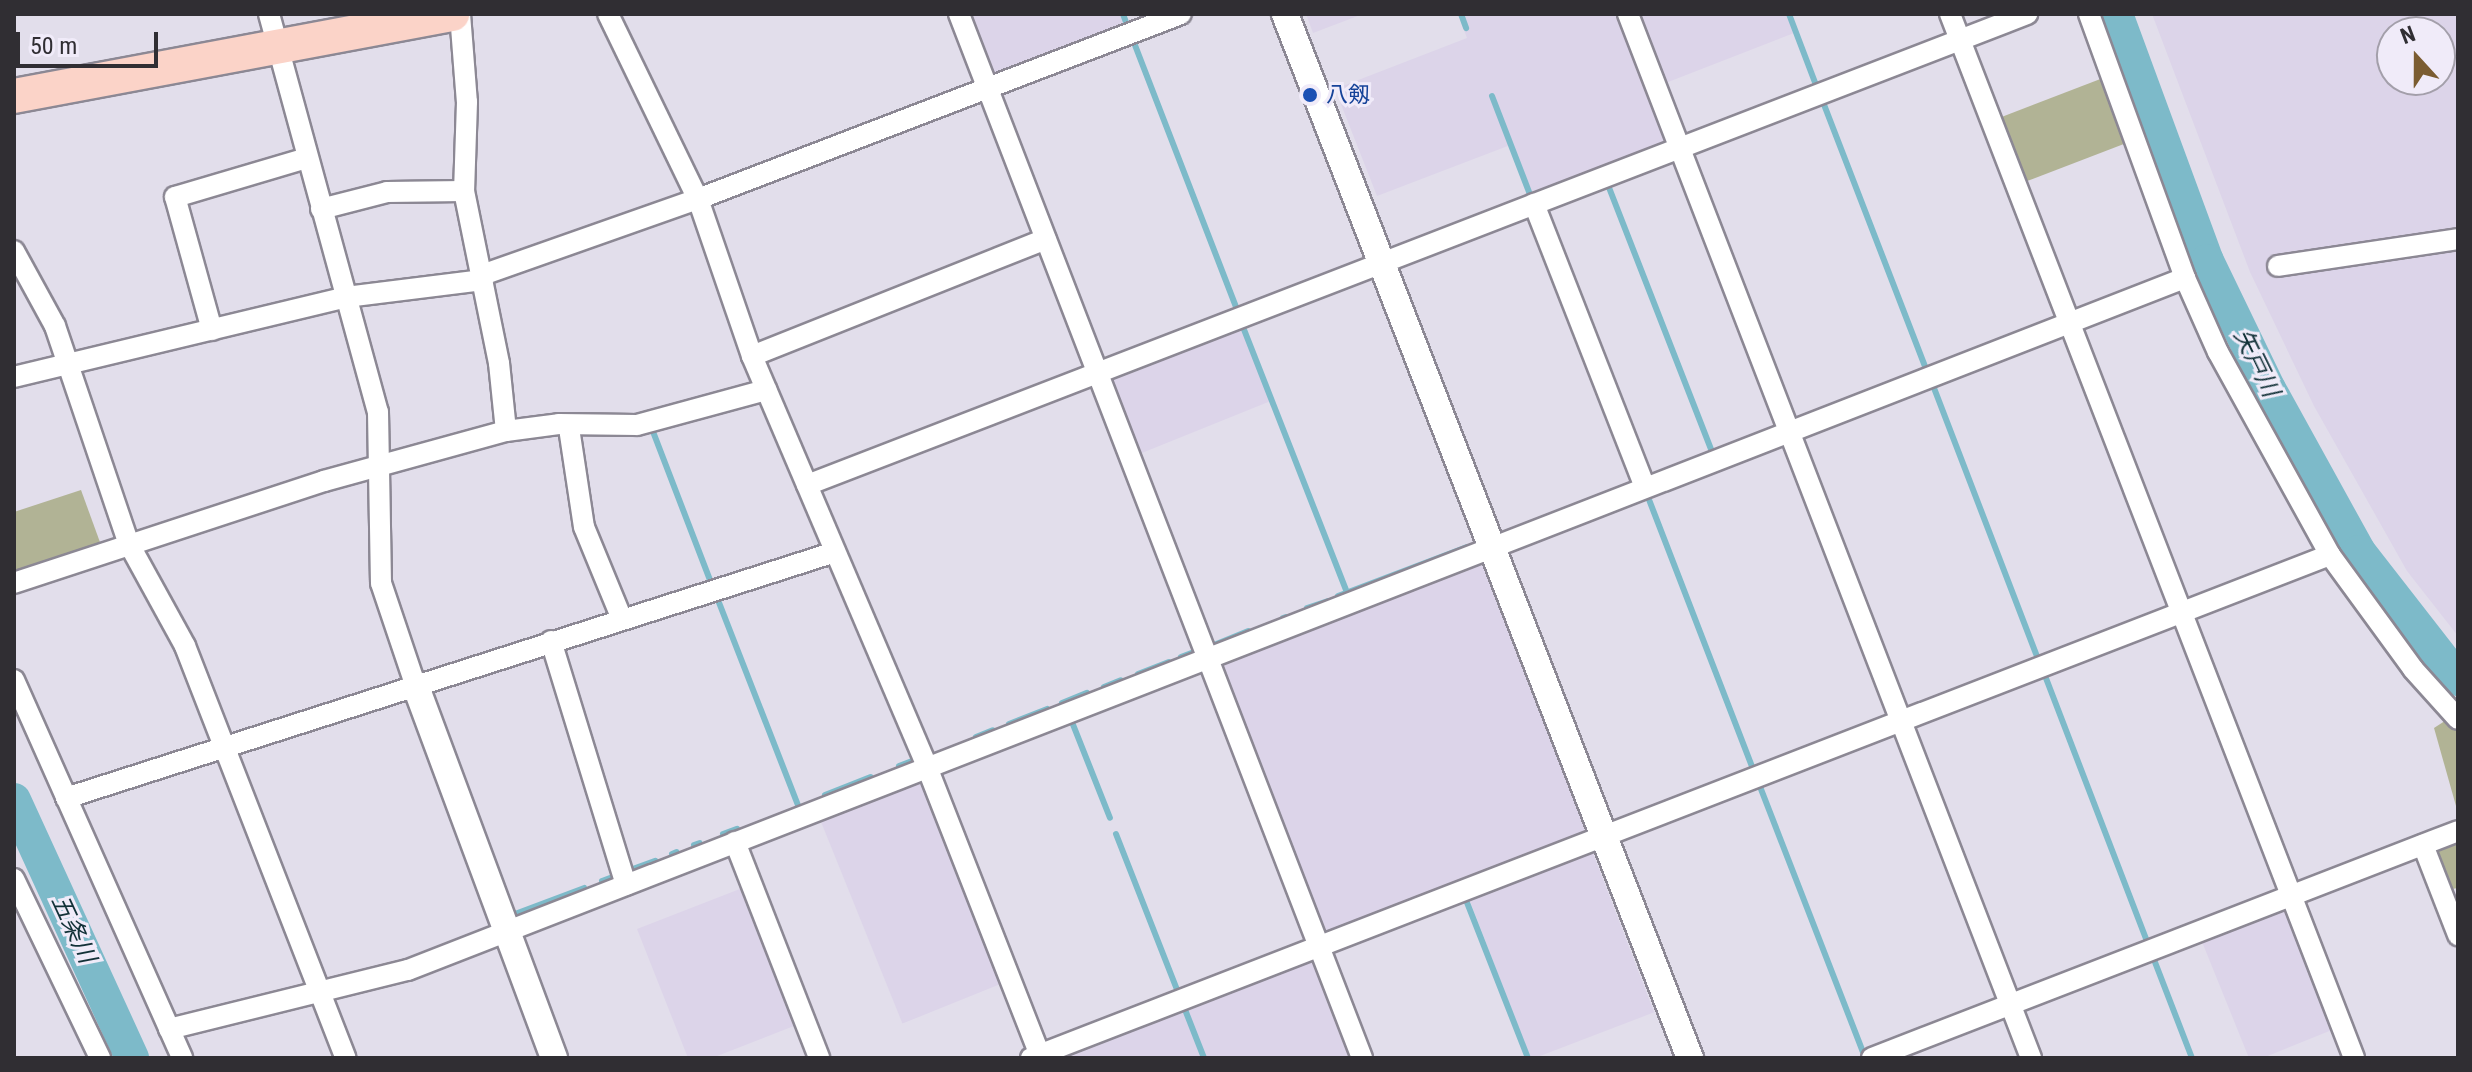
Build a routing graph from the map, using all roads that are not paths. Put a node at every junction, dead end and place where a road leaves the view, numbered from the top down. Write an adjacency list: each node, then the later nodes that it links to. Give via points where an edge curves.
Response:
1 (269, 14): 13 (street)
2 (452, 14): 13 (highway)
3 (460, 14): 18 (street, via 467,102)
4 (608, 14): 19 (street)
5 (959, 14): 14 (street)
6 (1181, 14): 14 (street)
7 (1285, 14): 25 (street)
8 (1628, 14): 16 (street)
9 (1950, 14): 12 (street)
10 (2027, 14): 12 (street)
11 (2089, 14): 28 (street)
12 (1960, 40): 16 (street); 30 (street)
13 (277, 51): 15 (highway); 17 (street)
14 (987, 88): 19 (street); 22 (street)
15 (14, 96)
16 (1679, 148): 20 (street); 38 (street)
17 (307, 158): 21 (street); 31 (street, via 175,197)
18 (464, 191): 21 (street, via 387,192); 27 (street)
19 (698, 199): 27 (street); 32 (street)
20 (1534, 204): 25 (street); 42 (street)
21 (321, 209): 29 (street)
22 (1046, 239): 32 (street); 34 (street)
23 (2458, 239): 26 (street)
24 (14, 251): 33 (street, via 55,326)
25 (1383, 263): 34 (street); 44 (street)
26 (2278, 266)
27 (482, 278): 29 (street); 39 (street)
28 (2185, 278): 30 (street); 46 (street, via 2218,352)
29 (346, 297): 31 (street); 40 (street, via 378,412)
30 (2070, 323): 38 (street); 48 (street)
31 (212, 330): 33 (street)
32 (752, 356): 36 (street)
33 (66, 365): 35 (street); 43 (street)
34 (1097, 373): 41 (street); 51 (street)
35 (14, 377)
36 (766, 390): 37 (street, via 637,425); 41 (street)
37 (569, 428): 39 (street, via 559,424); 49 (street, via 584,527)
38 (1788, 430): 42 (street); 55 (street)
39 (506, 431): 40 (street)
40 (381, 468): 43 (street, via 324,481); 53 (street, via 381,583)
41 (807, 485): 45 (street)
42 (1645, 487): 44 (street)
43 (129, 544): 47 (street); 56 (street, via 185,646)
44 (1493, 546): 51 (street); 60 (street)
45 (835, 552): 49 (street); 57 (street)
46 (2330, 555): 48 (street); 54 (street, via 2413,669)
47 (14, 583)
48 (2181, 612): 55 (street); 65 (street)
49 (622, 619): 50 (street)
50 (551, 641): 53 (street); 64 (street)
51 (1208, 658): 57 (street); 69 (street)
52 (14, 680): 58 (street)
53 (415, 684): 56 (street); 67 (street)
54 (2458, 719)
55 (1901, 721): 60 (street); 71 (street)
56 (222, 746): 58 (street); 70 (street)
57 (927, 767): 61 (street); 73 (street)
58 (66, 798): 72 (street)
59 (2458, 831): 62 (street)
60 (1606, 836): 69 (street); 80 (street)
61 (735, 842): 64 (street); 78 (street)
62 (2423, 845): 65 (street); 68 (street)
63 (14, 879): 66 (street)
64 (626, 885): 67 (street)
65 (2291, 896): 71 (street); 83 (street)
66 (20, 907): 74 (street)
67 (508, 931): 70 (street, via 408,970); 77 (street)
68 (2458, 935)
69 (1319, 947): 73 (street); 79 (street)
70 (320, 992): 72 (street); 76 (street)
71 (2010, 1004): 81 (street); 82 (street)
72 (169, 1029): 75 (street)
73 (1037, 1057)
74 (100, 1058)
75 (182, 1058)
76 (346, 1058)
77 (554, 1058)
78 (819, 1058)
79 (1362, 1058)
80 (1690, 1058)
81 (1872, 1058)
82 (2031, 1058)
83 (2354, 1058)

